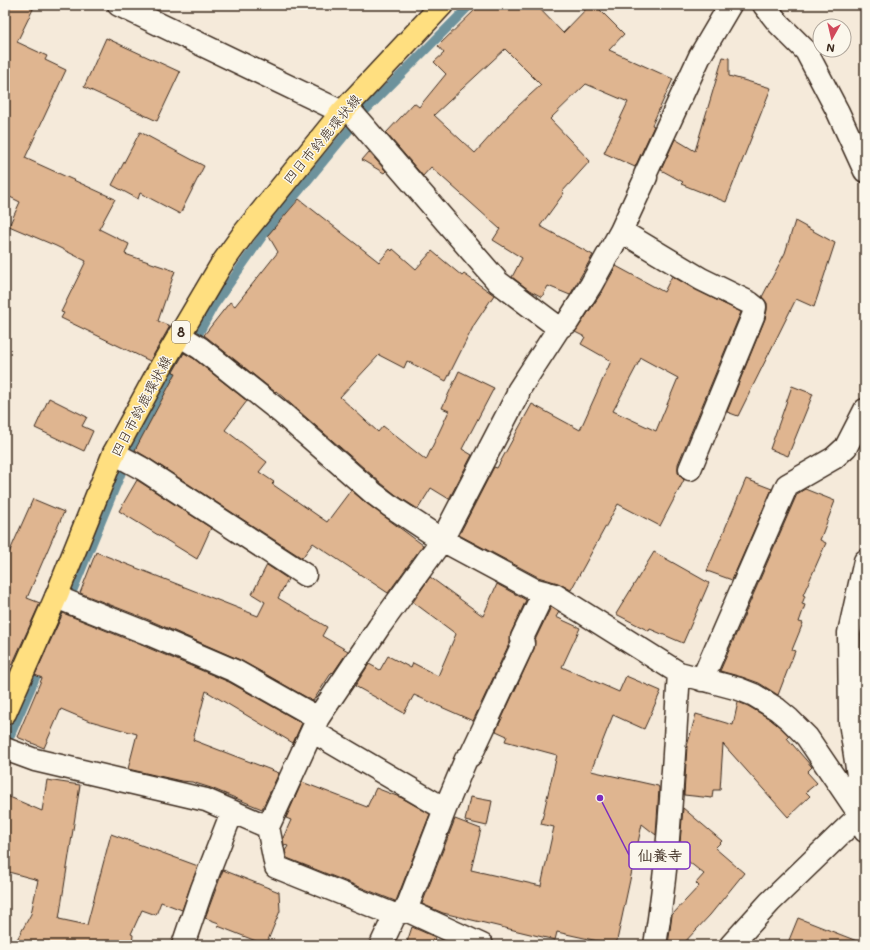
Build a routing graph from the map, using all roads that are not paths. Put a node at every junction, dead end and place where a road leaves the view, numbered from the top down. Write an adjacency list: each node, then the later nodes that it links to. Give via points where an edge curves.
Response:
1 (119, 5): 5 (street)
2 (442, 5): 5 (main road, 四日市鈴鹿環状線 / 8)
3 (730, 5): 7 (street, via 700,56)
4 (764, 5): 6 (street, via 806,51)
5 (346, 109): 8 (street, via 498,282); 9 (main road, 四日市鈴鹿環状線 / 8, via 244,233 221,265)
6 (865, 171)
7 (621, 231): 8 (street, via 590,286 566,323); 12 (street, via 701,279 755,307)
8 (559, 328): 13 (street, via 518,391)
9 (179, 335): 11 (main road, 四日市鈴鹿環状線 / 8); 13 (street, via 200,348 284,414 373,493)
10 (865, 410): 19 (street, via 846,447 834,458 787,485)
11 (114, 453): 15 (street, via 143,469); 17 (main road, 四日市鈴鹿環状線 / 8)
12 (690, 470)
13 (442, 540): 16 (street, via 533,589); 21 (street, via 379,627)
14 (865, 560): 25 (street, via 849,633 850,722)
15 (305, 575)
16 (544, 592): 18 (street, via 555,595); 23 (street, via 522,638 523,644 471,755 466,759)
17 (57, 598): 20 (main road, 四日市鈴鹿環状線 / 8); 21 (street, via 235,670)
18 (679, 673): 19 (street); 31 (street, via 670,811)
19 (702, 680): 25 (street, via 754,695 789,719 807,737)
20 (5, 713)
21 (315, 725): 23 (street); 26 (street)
22 (5, 749): 24 (street, via 35,760 206,800)
23 (445, 809): 27 (street)
24 (232, 812): 26 (street); 28 (street)
25 (863, 823): 32 (street, via 770,902)
26 (268, 827): 27 (street, via 276,867)
27 (401, 913): 29 (street); 30 (street)
28 (183, 945)
29 (381, 945)
30 (482, 945)
31 (655, 945)
32 (730, 945)

